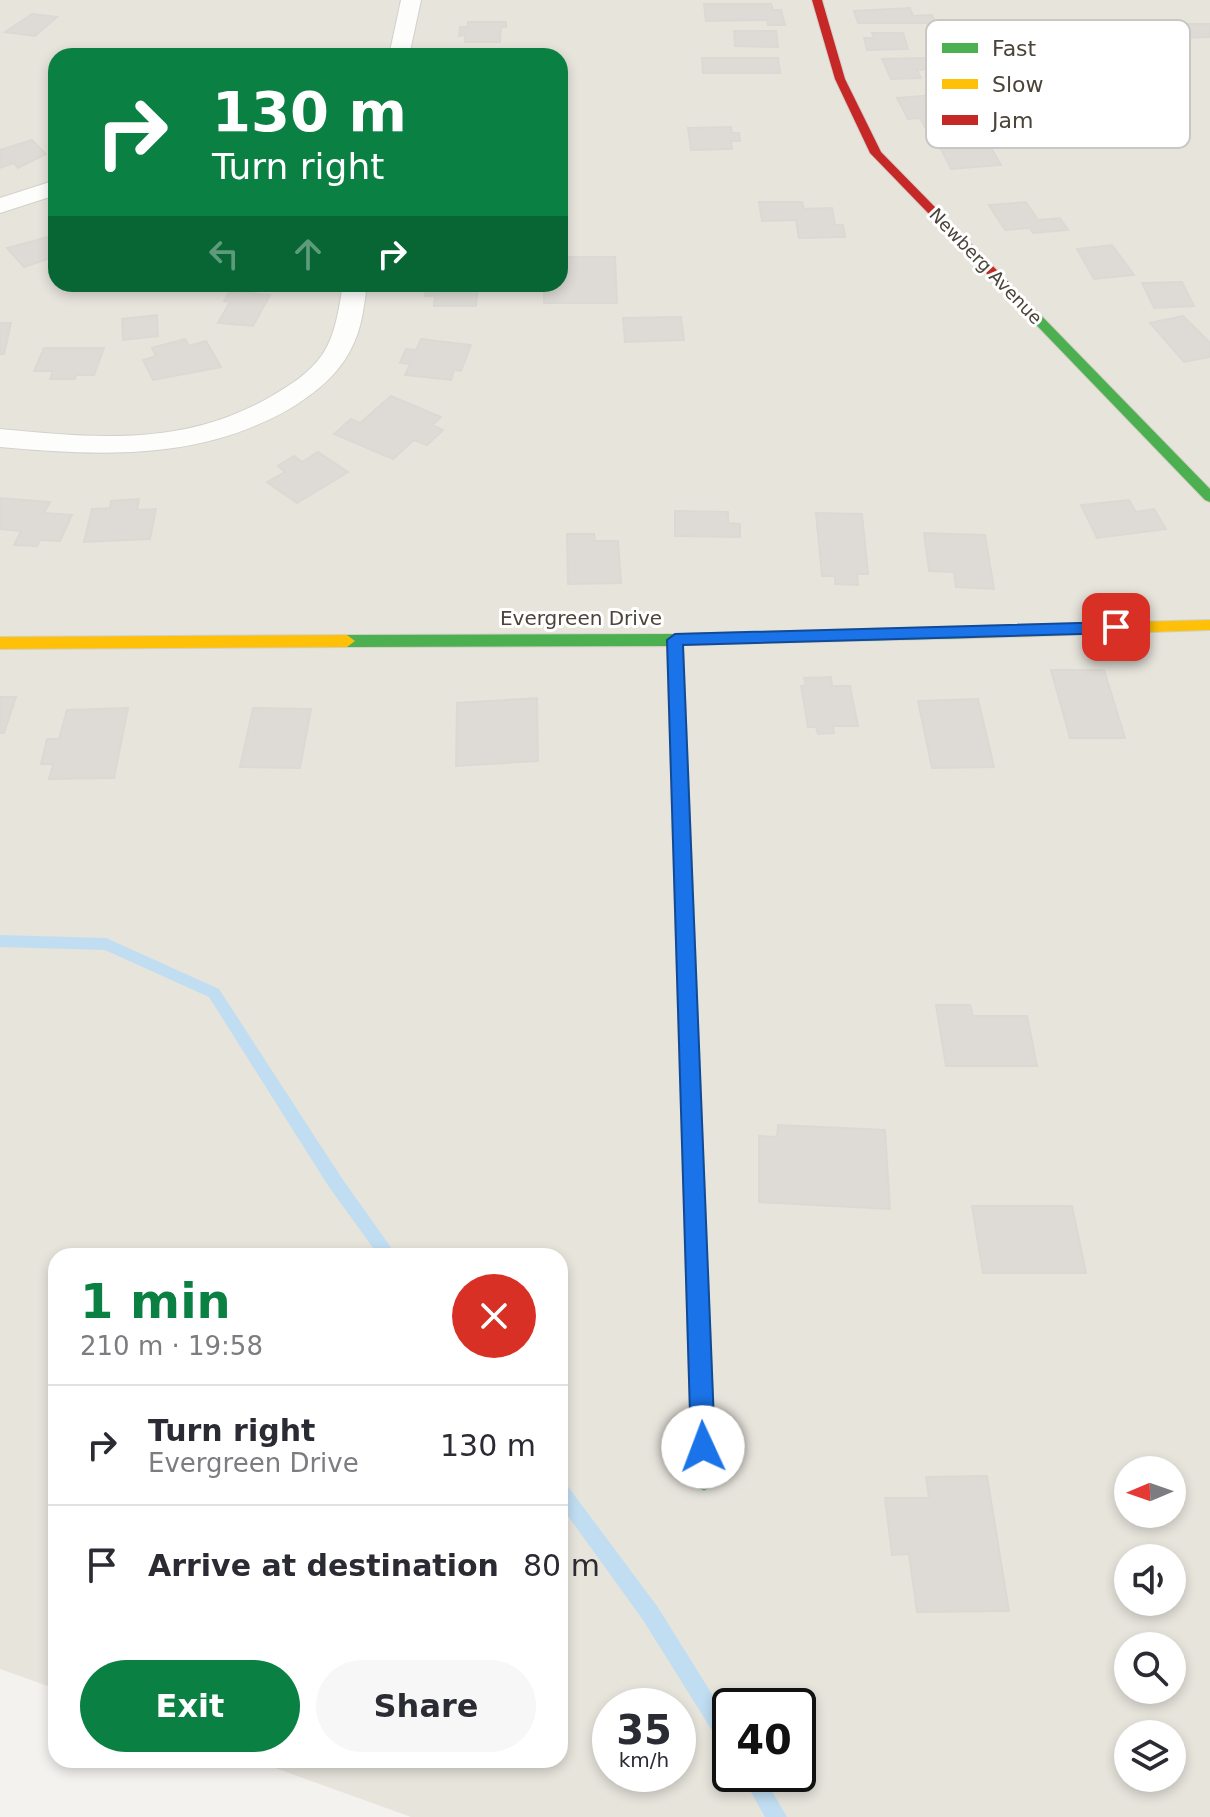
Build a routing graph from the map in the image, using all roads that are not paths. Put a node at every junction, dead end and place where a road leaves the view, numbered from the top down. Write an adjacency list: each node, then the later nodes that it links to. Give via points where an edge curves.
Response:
1 (411, 0): 3 (street)
2 (817, 0): 8 (street, Newberg Avenue, via 837,77 876,153)
3 (401, 48)
4 (48, 190): 5 (street)
5 (0, 206)
6 (353, 292): 7 (street, via 341,346 329,362 310,383 249,420 157,446)
7 (0, 438)
8 (1210, 497)
9 (1210, 625): 10 (street, Evergreen Drive)
10 (675, 640): 11 (street, Evergreen Drive); 12 (street)
11 (0, 643)
12 (704, 1478)

